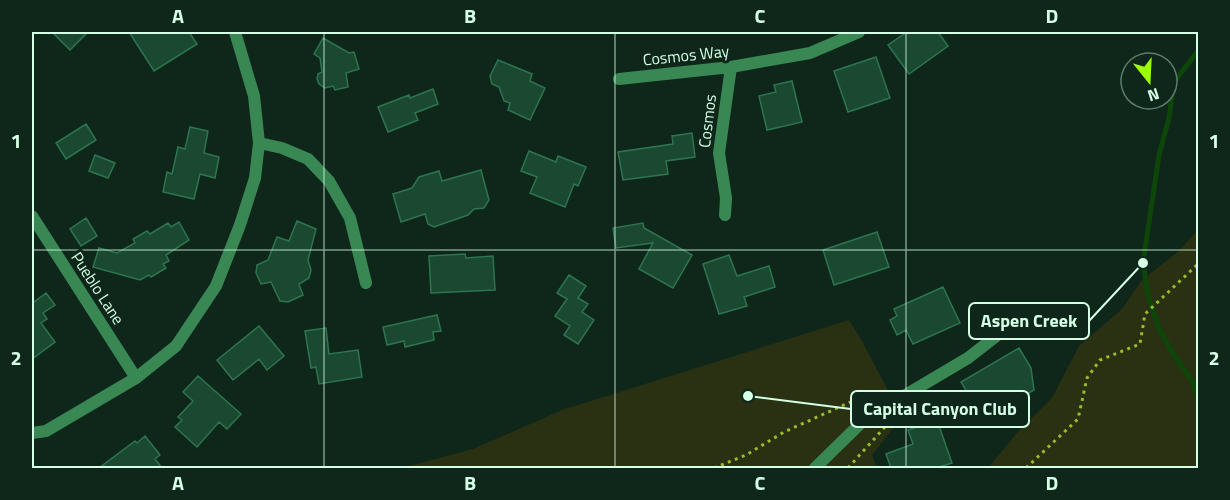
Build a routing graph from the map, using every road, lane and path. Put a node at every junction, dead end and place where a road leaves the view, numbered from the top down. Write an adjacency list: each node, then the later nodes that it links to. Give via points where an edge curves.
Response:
1 (235, 32): 5 (street, via 254,96)
2 (859, 32): 3 (street, Cosmos Way, via 810,53)
3 (731, 67): 4 (street, Cosmos Way); 6 (street, Cosmos, via 719,153)
4 (619, 79)
5 (259, 143): 9 (street, via 308,159 329,181 350,218); 11 (street, via 255,178 216,286 176,346)
6 (725, 215)
7 (32, 216): 11 (street, Pueblo Lane)
8 (1198, 264): 17 (path, via 1145,314 1140,344 1100,360 1087,378 1078,419)
9 (366, 283)
10 (1027, 312): 12 (street, via 968,358)
11 (136, 378): 13 (street, via 46,430)
12 (881, 409): 14 (path, via 866,395); 15 (street, via 864,419); 16 (path, via 884,428)
13 (32, 433)
14 (714, 468)
15 (815, 468)
16 (848, 468)
17 (1026, 468)

